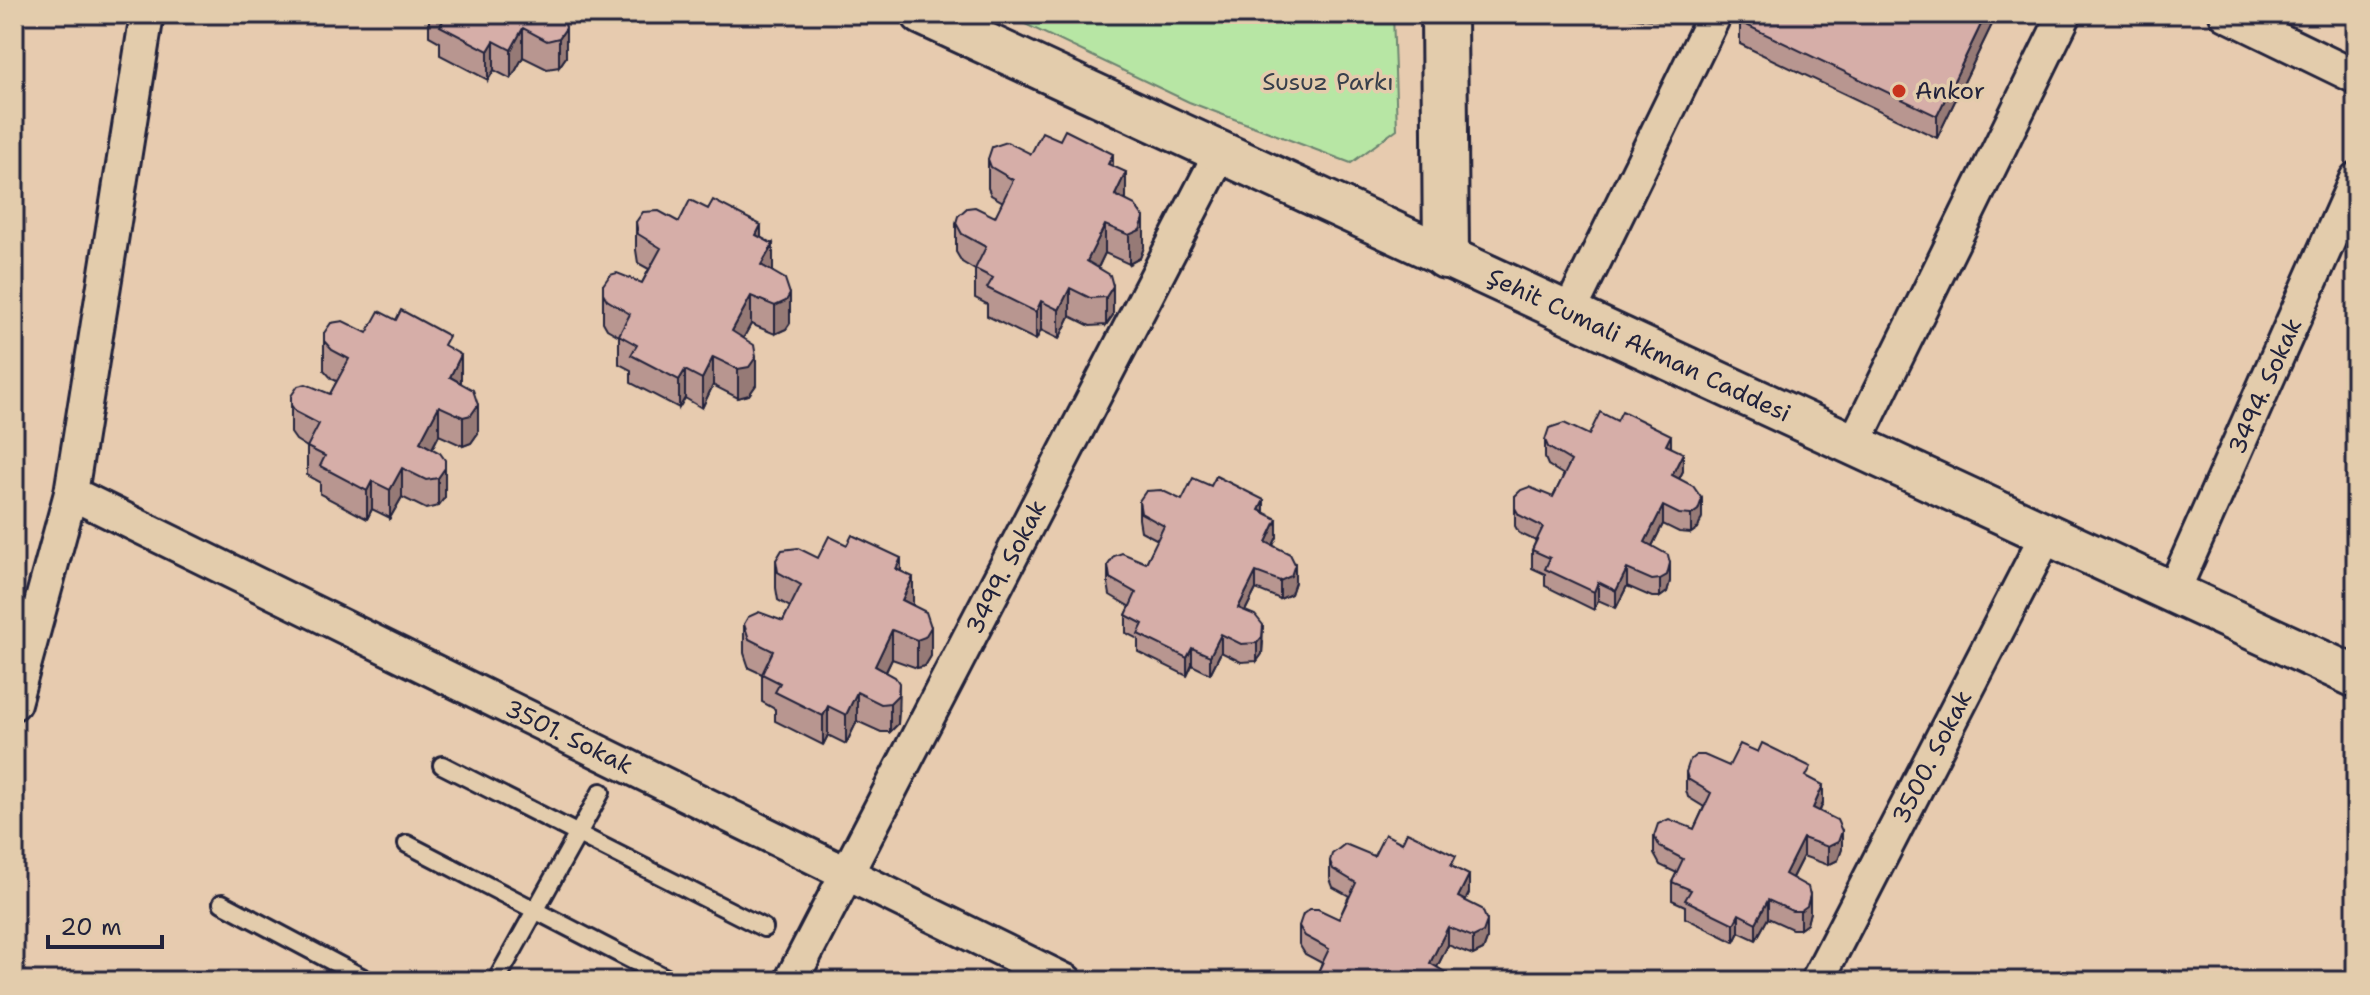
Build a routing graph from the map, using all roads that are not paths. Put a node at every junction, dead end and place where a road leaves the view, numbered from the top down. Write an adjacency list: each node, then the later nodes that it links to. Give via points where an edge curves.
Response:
1 (147, 14): 13 (street)
2 (922, 14): 8 (street, Şehit Cumali Akman Caddesi)
3 (1444, 14): 10 (main road)
4 (1715, 14): 11 (street)
5 (2065, 14): 12 (street)
6 (2226, 14): 7 (street)
7 (2356, 77)
8 (1221, 152): 10 (street, Şehit Cumali Akman Caddesi); 22 (street, 3499. Sokak)
9 (2356, 179): 15 (street, 3494. Sokak)
10 (1446, 256): 11 (street, Şehit Cumali Akman Caddesi)
11 (1569, 313): 12 (street, Şehit Cumali Akman Caddesi)
12 (1854, 444): 14 (street, Şehit Cumali Akman Caddesi)
13 (71, 493): 17 (street); 22 (street, 3501. Sokak)
14 (2047, 534): 15 (street, Şehit Cumali Akman Caddesi); 31 (street, 3500. Sokak)
15 (2173, 592): 16 (street, Şehit Cumali Akman Caddesi)
16 (2356, 677)
17 (14, 703)
18 (442, 765): 20 (lane)
19 (601, 792): 20 (lane)
20 (579, 834): 24 (lane); 25 (lane)
21 (407, 844): 24 (lane)
22 (846, 874): 29 (street, 3499. Sokak); 30 (street, 3501. Sokak)
23 (222, 903): 26 (lane)
24 (535, 911): 27 (lane); 28 (lane)
25 (764, 928)
26 (369, 981)
27 (496, 981)
28 (672, 981)
29 (791, 981)
30 (1066, 981)
31 (1817, 981)

